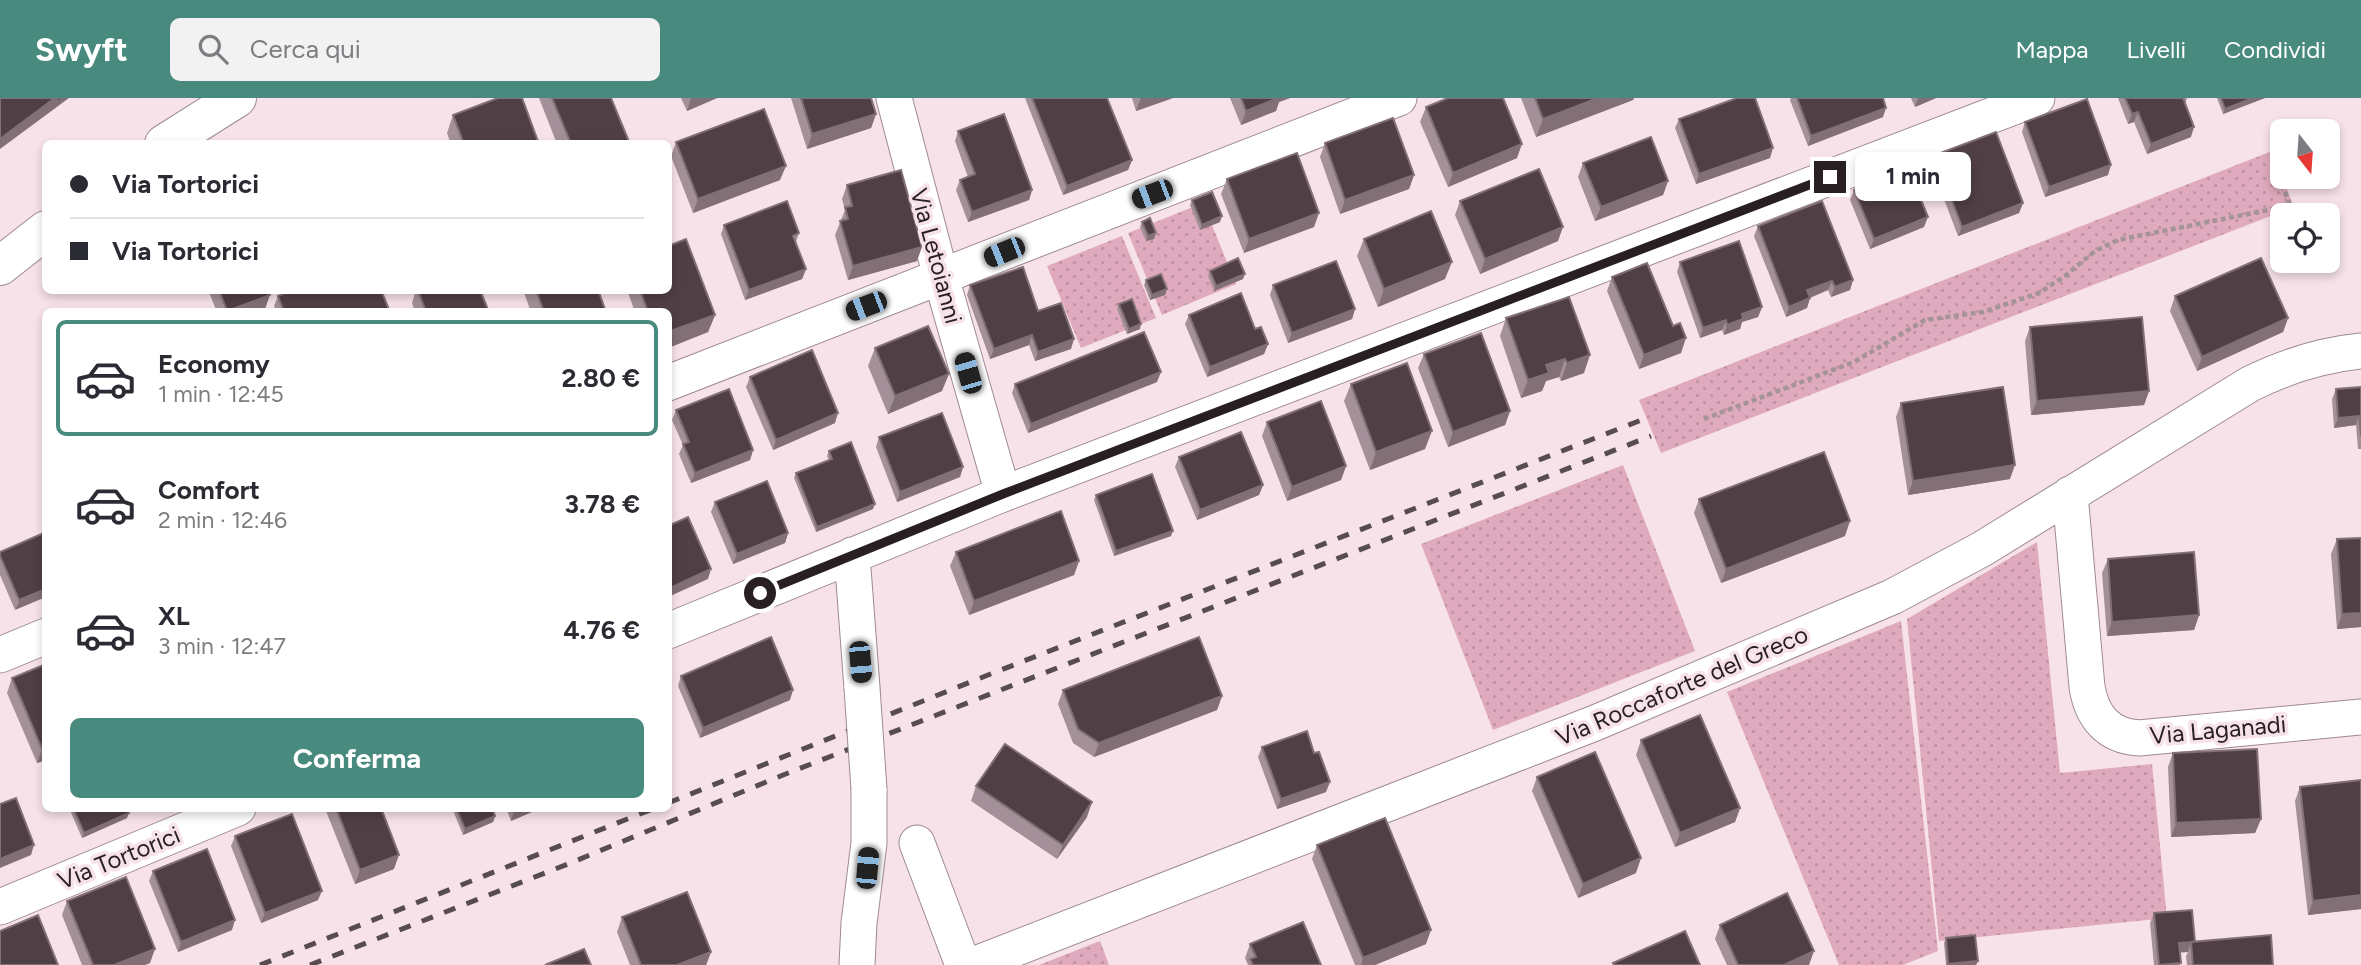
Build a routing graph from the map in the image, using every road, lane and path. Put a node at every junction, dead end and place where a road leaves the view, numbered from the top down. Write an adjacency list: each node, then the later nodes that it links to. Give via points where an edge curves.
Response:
1 (237, 98): 5 (main road)
2 (894, 98): 9 (street, Via Letoianni)
3 (1399, 98): 9 (street)
4 (2037, 98): 13 (street)
5 (170, 140)
6 (2284, 189): 12 (path, via 2289,202 2273,209 2118,240 2095,251 2039,293 1983,312 1925,320 1853,362)
7 (42, 233): 8 (main road)
8 (0, 266)
9 (941, 277): 11 (street); 13 (street, Via Letoianni)
10 (2361, 351): 14 (street, Via Roccaforte del Greco, via 2314,360 2260,379)
11 (672, 381)
12 (1704, 419)
13 (1003, 494): 15 (street)
14 (2070, 494): 19 (street, Via Laganadi, via 2087,687 2105,727 2139,738); 25 (street, Via Roccaforte del Greco, via 1939,573 1808,634 1543,744)
15 (852, 555): 16 (street); 23 (street, bridge, via 869,789 869,843)
16 (672, 629)
17 (42, 638): 18 (street)
18 (0, 655)
19 (2361, 716)
20 (228, 812): 22 (street, Via Tortorici)
21 (918, 843): 24 (street)
22 (0, 907)
23 (857, 965)
24 (963, 965)
25 (973, 965)

